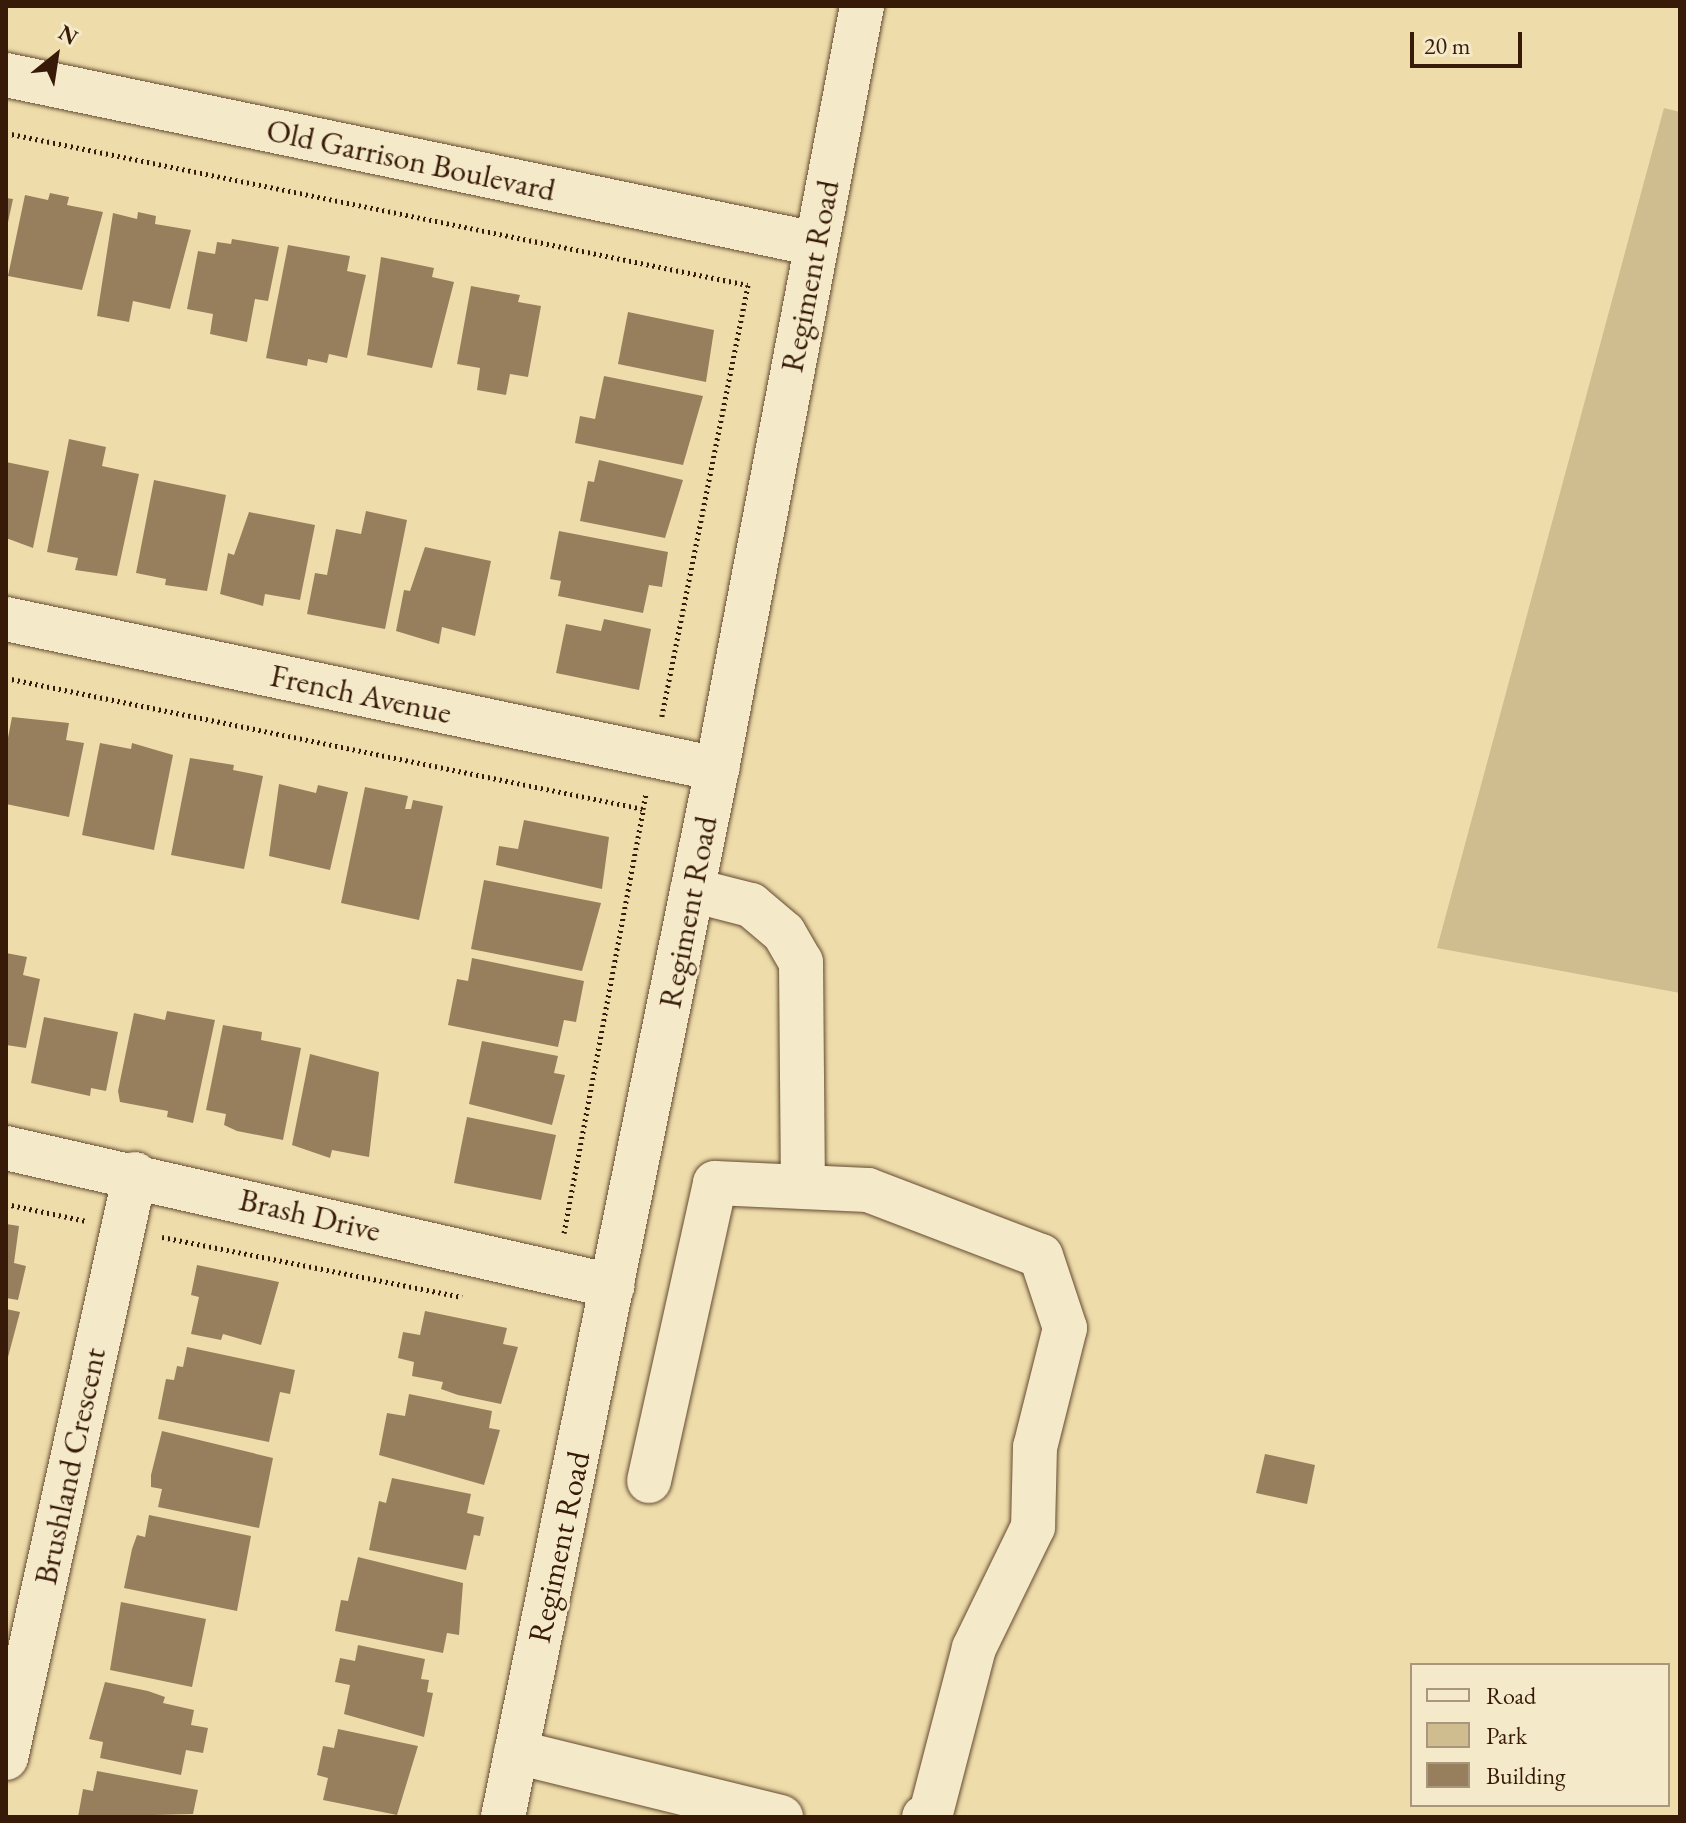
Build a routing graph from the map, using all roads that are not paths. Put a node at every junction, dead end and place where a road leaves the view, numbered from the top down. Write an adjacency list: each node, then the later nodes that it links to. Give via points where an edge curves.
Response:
1 (862, 6): 3 (street, Regiment Road)
2 (6, 75): 3 (street, Old Garrison Boulevard)
3 (816, 244): 5 (street, Regiment Road)
4 (6, 619): 5 (street, French Avenue)
5 (717, 769): 6 (street, Regiment Road)
6 (692, 890): 9 (street, via 751,905 784,933 801,962); 10 (street, Regiment Road)
7 (6, 1148): 8 (street, Brash Drive)
8 (135, 1174): 10 (street, Brash Drive); 13 (street, Brushland Crescent)
9 (803, 1186): 11 (street, via 715,1183); 17 (street, via 868,1190 1041,1256 1065,1328 1035,1447 1033,1527 974,1648 931,1813)
10 (612, 1286): 12 (street, Regiment Road)
11 (649, 1481)
12 (516, 1752): 14 (street); 15 (street, Regiment Road)
13 (6, 1758)
14 (667, 1803): 16 (street)
15 (503, 1817)
16 (781, 1817)
17 (924, 1817)

